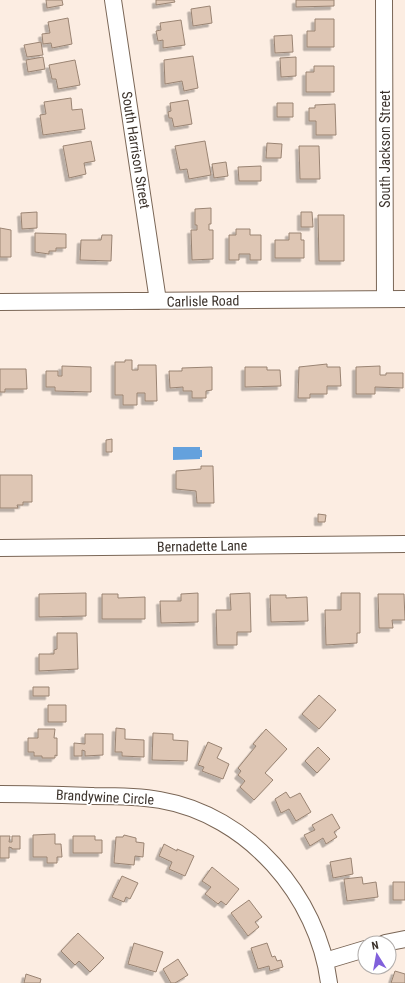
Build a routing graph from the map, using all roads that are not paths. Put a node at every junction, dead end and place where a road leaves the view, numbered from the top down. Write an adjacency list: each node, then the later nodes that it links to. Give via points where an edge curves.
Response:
1 (113, 0): 5 (street, South Harrison Street)
2 (384, 0): 3 (street, South Jackson Street)
3 (384, 299): 4 (street, Carlisle Road); 5 (street, Carlisle Road)
4 (405, 299)
5 (158, 301): 6 (street, Carlisle Road)
6 (0, 302)
7 (405, 544): 8 (street, Bernadette Lane)
8 (0, 548)
9 (0, 794): 11 (street, Brandywine Circle, via 132,796 161,800 193,809 223,823 253,844 281,872 302,904 319,938)
10 (357, 951): 11 (street)
11 (325, 961): 12 (street, Brandywine Circle)
12 (329, 983)

